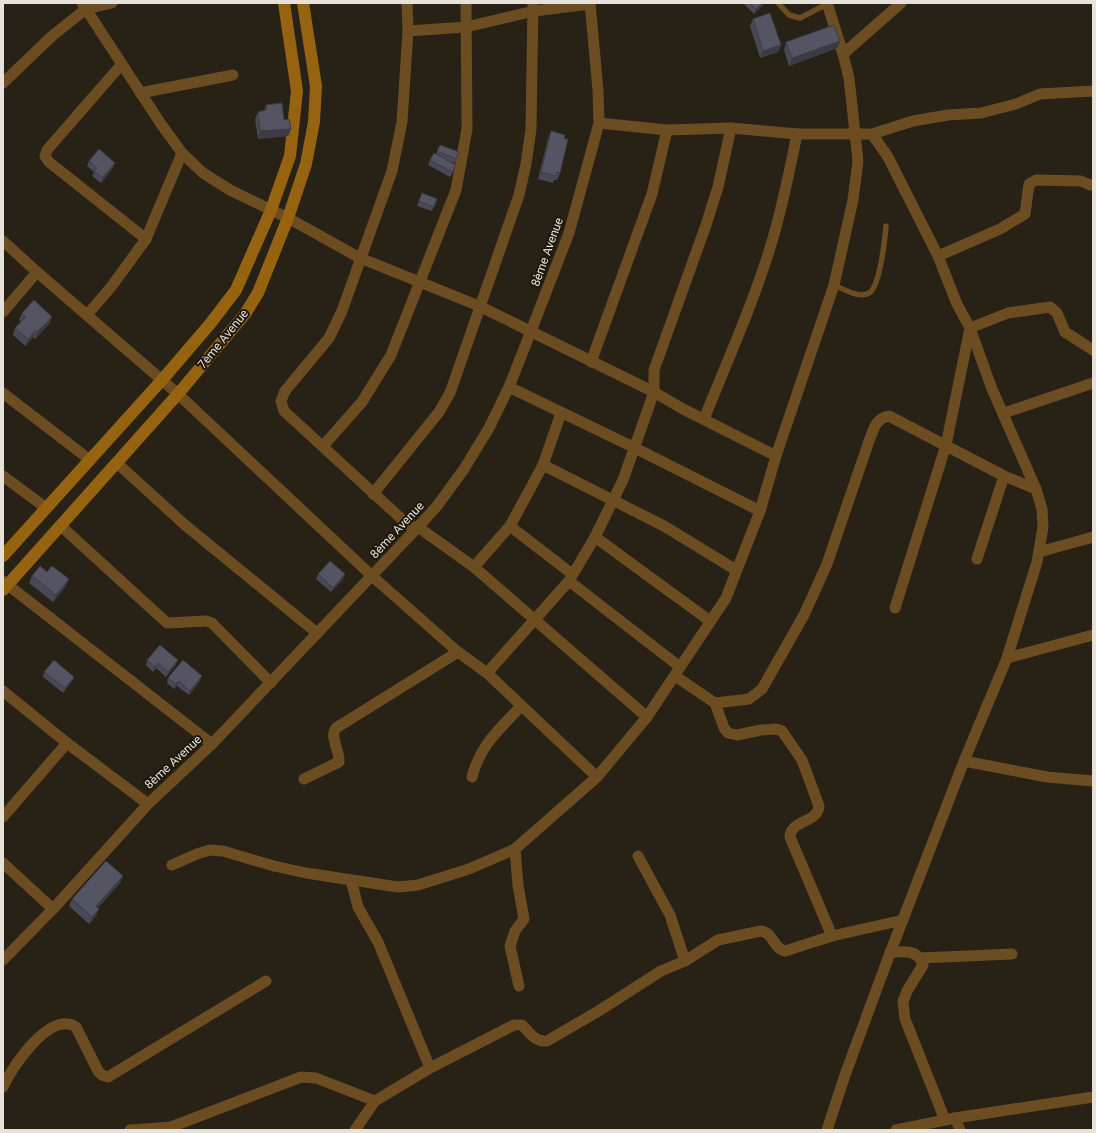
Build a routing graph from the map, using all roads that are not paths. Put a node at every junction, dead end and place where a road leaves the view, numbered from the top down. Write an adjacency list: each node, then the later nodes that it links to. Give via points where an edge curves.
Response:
1 (112, 3): 10 (street)
2 (284, 3): 28 (street, 7ème Avenue, via 297,91 290,156)
3 (303, 3): 29 (street, 7ème Avenue, via 316,86 314,122 306,164)
4 (407, 3): 13 (street)
5 (466, 3): 12 (street)
6 (590, 3): 11 (street); 20 (street, 8ème Avenue)
7 (778, 3): 9 (lane, via 789,15 800,18)
8 (901, 3): 14 (street)
9 (827, 4): 14 (street)
10 (84, 6): 15 (street); 17 (street)
11 (534, 7): 12 (street); 38 (street, via 531,129 526,164 519,195)
12 (466, 27): 13 (street); 36 (street, via 467,129 463,160 456,190)
13 (408, 31): 34 (street, via 398,146 392,171)
14 (843, 54): 23 (street)
15 (121, 65): 19 (street); 31 (street, via 47,150 45,156 49,162)
16 (233, 75): 19 (street)
17 (3, 83)
18 (1093, 91): 25 (street, via 1040,94 1016,104 981,113 913,121)
19 (140, 94): 26 (street)
20 (599, 123): 22 (street); 42 (street, 8ème Avenue, via 569,233)
21 (731, 128): 22 (street); 24 (street); 48 (street, via 706,226 654,370)
22 (667, 130): 44 (street, via 652,194)
23 (855, 133): 24 (street); 25 (street); 37 (street, via 858,161 853,200)
24 (797, 134): 53 (street, via 773,239)
25 (872, 134): 33 (street, via 888,157)
26 (182, 153): 28 (street, via 203,173 230,190); 31 (street)
27 (1093, 185): 33 (street, via 1081,181 1036,180 1029,184 1025,214 1000,229)
28 (271, 210): 29 (street); 45 (street, 7ème Avenue, via 236,290)
29 (288, 218): 34 (street); 50 (street, 7ème Avenue, via 258,293 245,314)
30 (886, 226): 37 (lane, via 885,243 875,287 870,293 854,293)
31 (146, 239): 40 (street)
32 (3, 241): 35 (street)
33 (938, 256): 41 (street, via 957,304)
34 (360, 258): 36 (street); 55 (street, via 342,310 329,338 285,391 281,401 284,411)
35 (36, 272): 39 (street); 40 (street)
36 (420, 281): 38 (street); 55 (street, via 391,355 362,402)
37 (834, 285): 57 (street)
38 (479, 306): 42 (street); 64 (street, via 446,402)
39 (3, 312)
40 (87, 315): 45 (street)
41 (970, 328): 43 (street, via 1008,313 1050,307 1057,313 1065,332); 52 (street); 54 (street)
42 (532, 331): 44 (street); 47 (street, 8ème Avenue)
43 (1093, 350)
44 (591, 362): 48 (street)
45 (162, 380): 50 (street); 58 (street, 7ème Avenue)
46 (1093, 383): 52 (street)
47 (509, 387): 51 (street); 70 (street, 8ème Avenue, via 489,428 464,469)
48 (654, 392): 53 (street); 56 (street)
49 (3, 393): 58 (street)
50 (178, 394): 59 (street, 7ème Avenue); 78 (street)
51 (561, 413): 56 (street); 60 (street)
52 (1004, 413): 63 (street)
53 (704, 419): 57 (street)
54 (946, 445): 62 (street); 81 (street); 92 (street, via 890,416 883,417 877,422 827,564 804,615 762,689 749,699)
55 (323, 446): 64 (street)
56 (633, 447): 65 (street); 67 (street)
57 (776, 456): 67 (street)
58 (90, 460): 66 (street, 7ème Avenue)
59 (117, 463): 68 (street, 7ème Avenue); 84 (street, via 185,525)
60 (543, 465): 65 (street); 69 (street)
61 (3, 476): 66 (street)
62 (1004, 476): 63 (street); 75 (street)
63 (1036, 489): 73 (street, via 1042,509 1043,527)
64 (373, 494): 70 (street, via 407,524)
65 (613, 502): 71 (street); 77 (street, via 664,526)
66 (46, 508): 74 (street, 7ème Avenue)
67 (760, 511): 77 (street)
68 (61, 526): 80 (street, 7ème Avenue); 90 (street, via 166,623 206,620 212,623)
69 (510, 526): 76 (street); 79 (street)
70 (418, 527): 76 (street); 78 (street, 8ème Avenue)
71 (595, 537): 79 (street); 83 (street)
72 (1093, 537): 73 (street)
73 (1039, 552): 87 (street)
74 (3, 556)
75 (977, 559)
76 (474, 567): 82 (street)
77 (736, 570): 83 (street, via 726,598)
78 (372, 576): 84 (street, 8ème Avenue); 86 (street)
79 (570, 577): 82 (street); 88 (street)
80 (5, 586): 96 (street)
81 (895, 608)
82 (534, 621): 89 (street); 94 (street)
83 (710, 621): 88 (street)
84 (317, 633): 90 (street, 8ème Avenue)
85 (1093, 635): 87 (street)
86 (458, 652): 89 (street); 100 (street, via 336,728 334,734 340,756 339,762)
87 (1007, 658): 97 (street)
88 (677, 671): 92 (street); 94 (street)
89 (486, 673): 93 (street)
90 (271, 683): 96 (street, 8ème Avenue)
91 (4, 694): 95 (street)
92 (715, 703): 111 (street, via 728,733 776,729 782,731 802,760 819,811 794,827 790,832 790,838)
93 (521, 706): 98 (street, via 487,742 479,755); 99 (street)
94 (647, 717): 99 (street)
95 (67, 742): 102 (street); 103 (street)
96 (212, 744): 102 (street, 8ème Avenue)
97 (964, 761): 101 (street, via 1047,777); 110 (street)
98 (472, 777)
99 (596, 777): 104 (street)
100 (304, 778)
101 (1093, 781)
102 (148, 804): 109 (street, 8ème Avenue)
103 (3, 817)
104 (515, 849): 108 (street, via 469,869 418,885 398,887); 118 (street, via 524,920 515,932 510,946)
105 (638, 856): 116 (street, via 670,916)
106 (3, 863): 109 (street)
107 (172, 865): 108 (street, via 210,850 223,851 280,867)
108 (351, 880): 119 (street, via 358,907 378,942)
109 (54, 909): 115 (street, 8ème Avenue)
110 (903, 920): 111 (street); 112 (street)
111 (832, 936): 116 (street, via 785,950 777,947 772,937 762,931 718,940)
112 (890, 953): 114 (street, via 904,951); 126 (street)
113 (1012, 954): 114 (street)
114 (921, 958): 123 (street, via 923,965 903,1002 905,1020)
115 (3, 960)
116 (685, 961): 119 (street, via 660,971 547,1041 541,1042 522,1025 514,1025)
117 (266, 981): 120 (street, via 108,1077 98,1071 76,1027 70,1023 49,1029 20,1059)
118 (519, 986)
119 (430, 1068): 122 (street)
120 (3, 1087)
121 (1093, 1097): 123 (street)
122 (375, 1101): 124 (street, via 316,1078 301,1077 171,1127); 125 (street)
123 (950, 1119): 127 (street); 128 (street)
124 (130, 1130)
125 (355, 1130)
126 (827, 1130)
127 (896, 1130)
128 (960, 1130)

